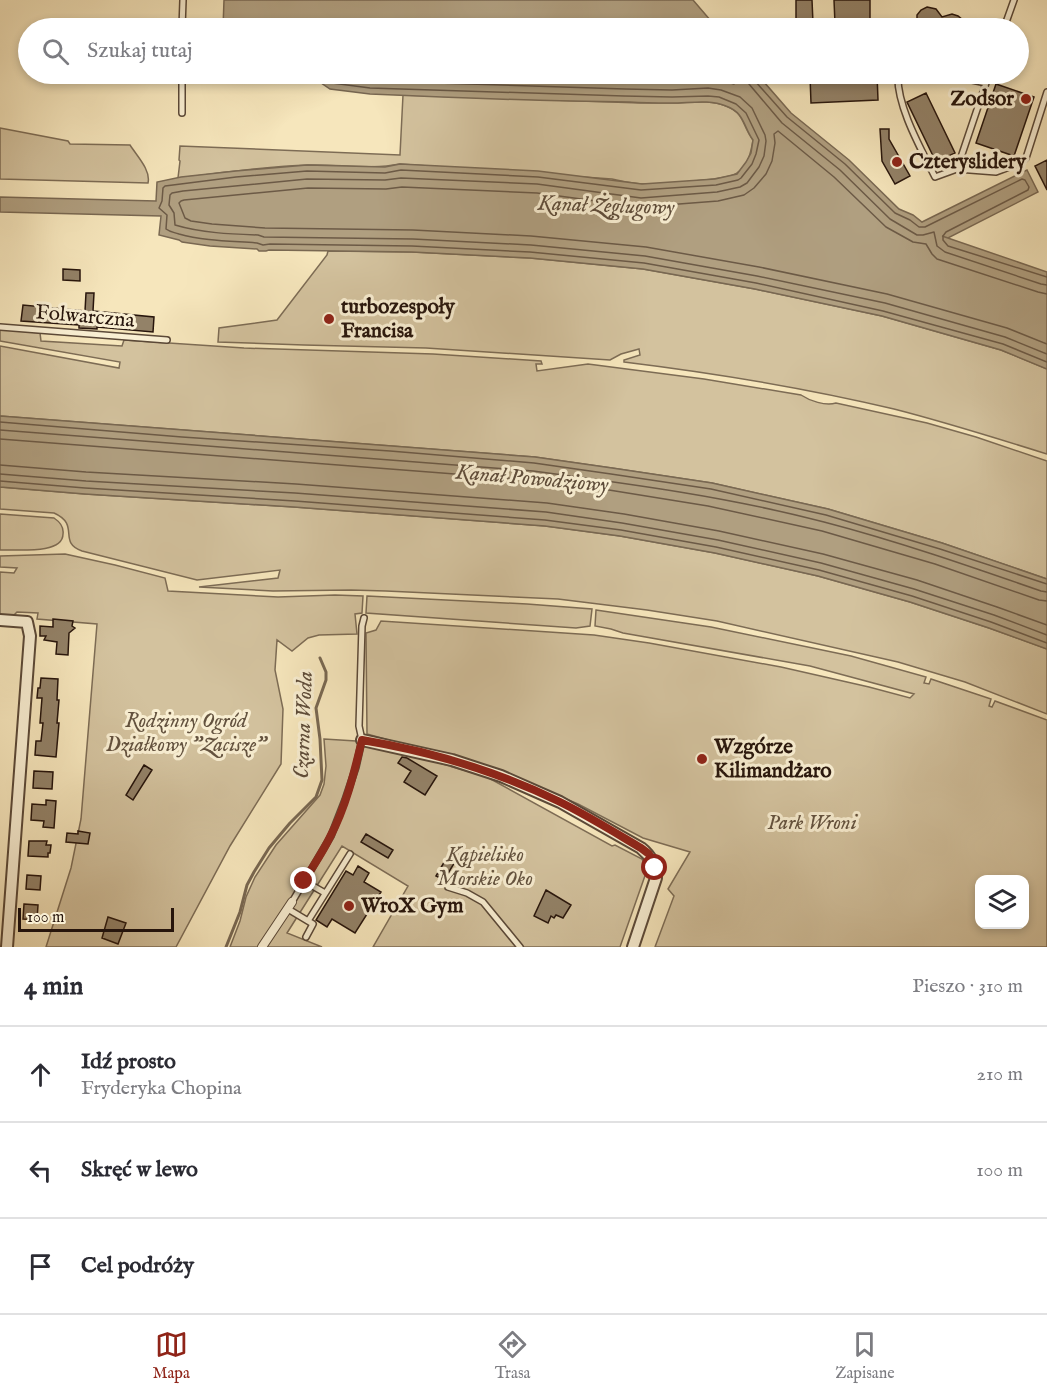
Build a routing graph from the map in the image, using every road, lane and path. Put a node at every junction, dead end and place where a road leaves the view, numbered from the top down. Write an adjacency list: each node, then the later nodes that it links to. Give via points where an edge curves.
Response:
1 (183, 0): 3 (lane)
2 (1014, 0): 4 (lane)
3 (182, 18)
4 (1008, 18)
5 (182, 84): 9 (lane)
6 (899, 84): 10 (lane, via 912,131 935,177)
7 (986, 84): 10 (lane)
8 (1047, 92): 10 (lane, via 1026,158 996,172)
9 (182, 113)
10 (957, 169)
11 (0, 327): 12 (lane, Folwarczna)
12 (167, 340)
13 (364, 618): 15 (lane, via 359,716)
14 (0, 620): 23 (street, via 27,622 30,631)
15 (362, 740): 17 (lane, via 331,836); 26 (street, via 452,760 501,776 560,802 649,854 656,878)
16 (350, 854): 19 (lane)
17 (304, 881): 19 (lane); 20 (lane)
18 (448, 887): 25 (lane, via 483,902)
19 (325, 893): 21 (lane)
20 (290, 905): 21 (lane); 24 (street)
21 (308, 921): 22 (lane, via 313,924)
22 (306, 937)
23 (7, 947)
24 (262, 947)
25 (520, 947)
26 (633, 947)

